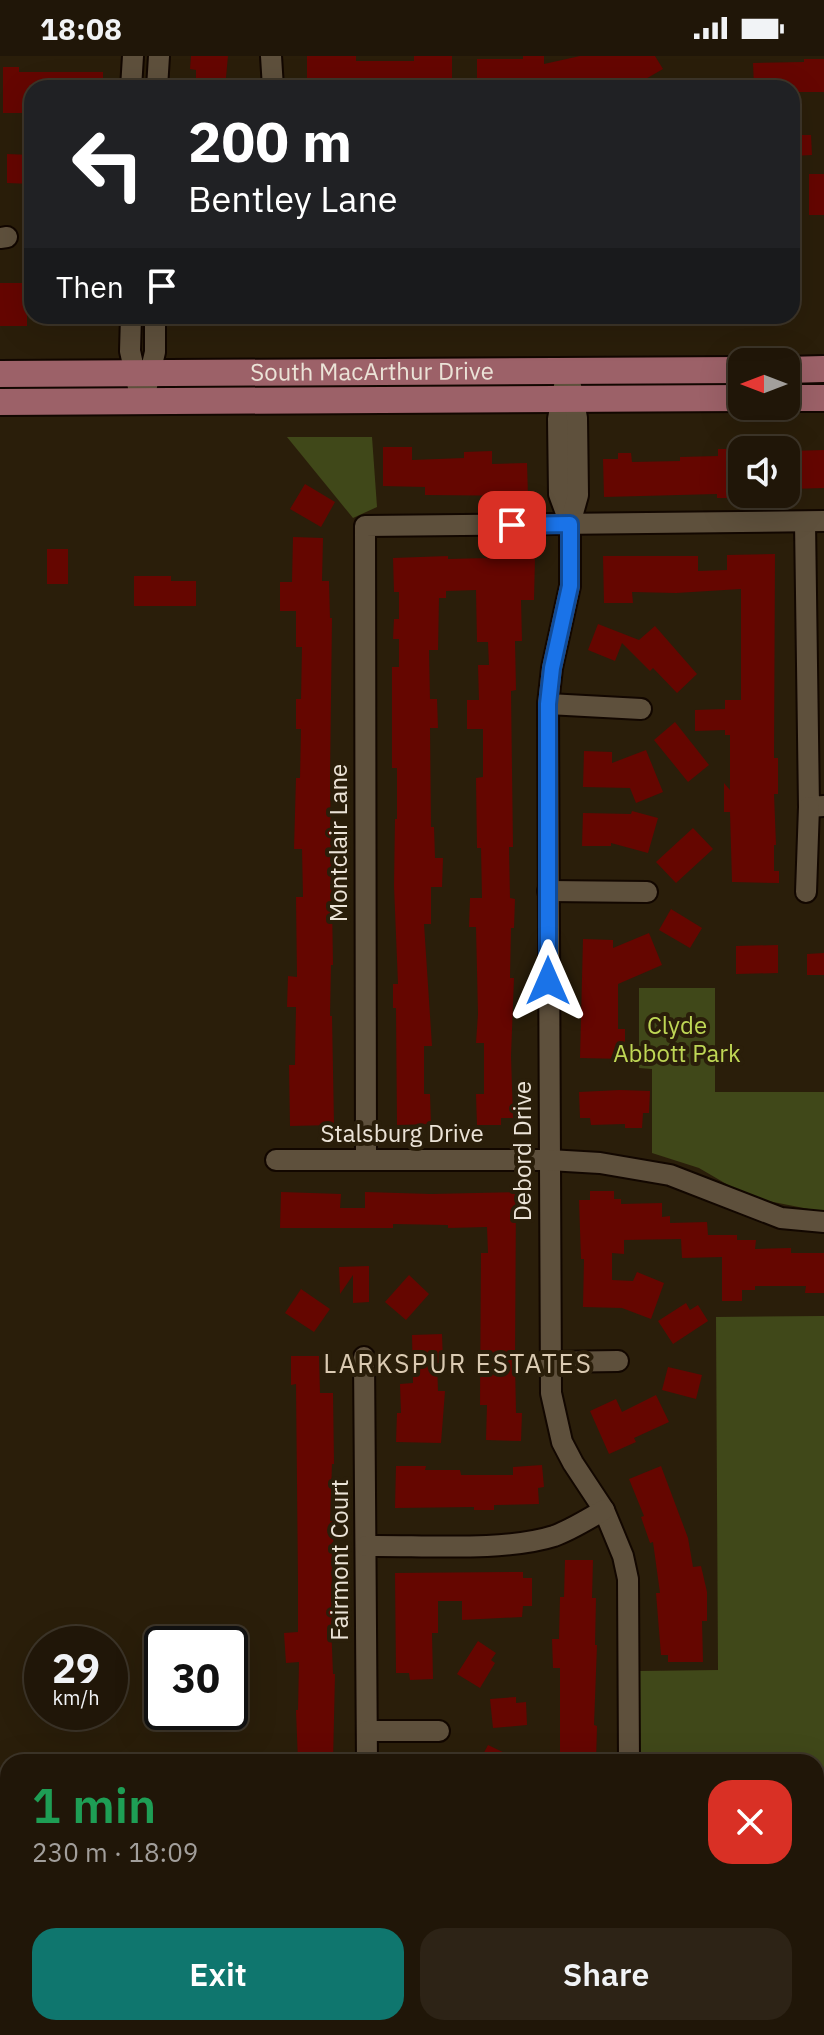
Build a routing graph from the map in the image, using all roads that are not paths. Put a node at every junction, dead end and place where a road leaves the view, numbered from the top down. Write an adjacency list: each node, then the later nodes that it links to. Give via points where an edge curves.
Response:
1 (133, 56): 4 (street)
2 (159, 56): 5 (street)
3 (271, 56): 6 (street)
4 (132, 80)
5 (158, 80)
6 (272, 80)
7 (131, 324): 13 (street, via 130,351)
8 (155, 324): 13 (street, via 155,352)
9 (824, 369): 11 (main road)
10 (728, 370): 12 (main road, South MacArthur Drive)
11 (800, 370)
12 (567, 371): 13 (main road, South MacArthur Drive); 18 (street, Debord Drive)
13 (142, 373): 14 (main road, South MacArthur Drive); 19 (street)
14 (0, 374)
15 (728, 398): 18 (main road, South MacArthur Drive)
16 (800, 398): 17 (main road)
17 (824, 398)
18 (568, 399): 19 (main road, South MacArthur Drive); 22 (street, Debord Drive, via 558,419 559,494)
19 (142, 401): 20 (main road, South MacArthur Drive)
20 (0, 402)
21 (815, 521): 22 (street); 25 (street)
22 (570, 524): 23 (street, Debord Drive, via 570,586); 29 (street, Montclair Lane, via 365,526)
23 (548, 704): 24 (street); 26 (street, Debord Drive)
24 (641, 709)
25 (816, 806): 28 (street)
26 (548, 891): 27 (street); 31 (street, Debord Drive)
27 (647, 892)
28 (806, 892)
29 (366, 1159): 30 (street, Stalsburg Drive); 31 (street, Stalsburg Drive)
30 (276, 1160)
31 (549, 1160): 32 (street, Stalsburg Drive, via 670,1175 781,1218); 35 (street, Debord Drive)
32 (824, 1222)
33 (364, 1357): 37 (street, Fairmont Court)
34 (618, 1361): 35 (street)
35 (550, 1362): 36 (street, Debord Drive, via 562,1442)
36 (604, 1510): 37 (street, via 555,1536 529,1542); 41 (street, Debord Drive, via 628,1579)
37 (366, 1546): 38 (street, Fairmont Court)
38 (367, 1731): 39 (street); 40 (street, Fairmont Court)
39 (439, 1731)
40 (367, 1754)
41 (629, 1754)

